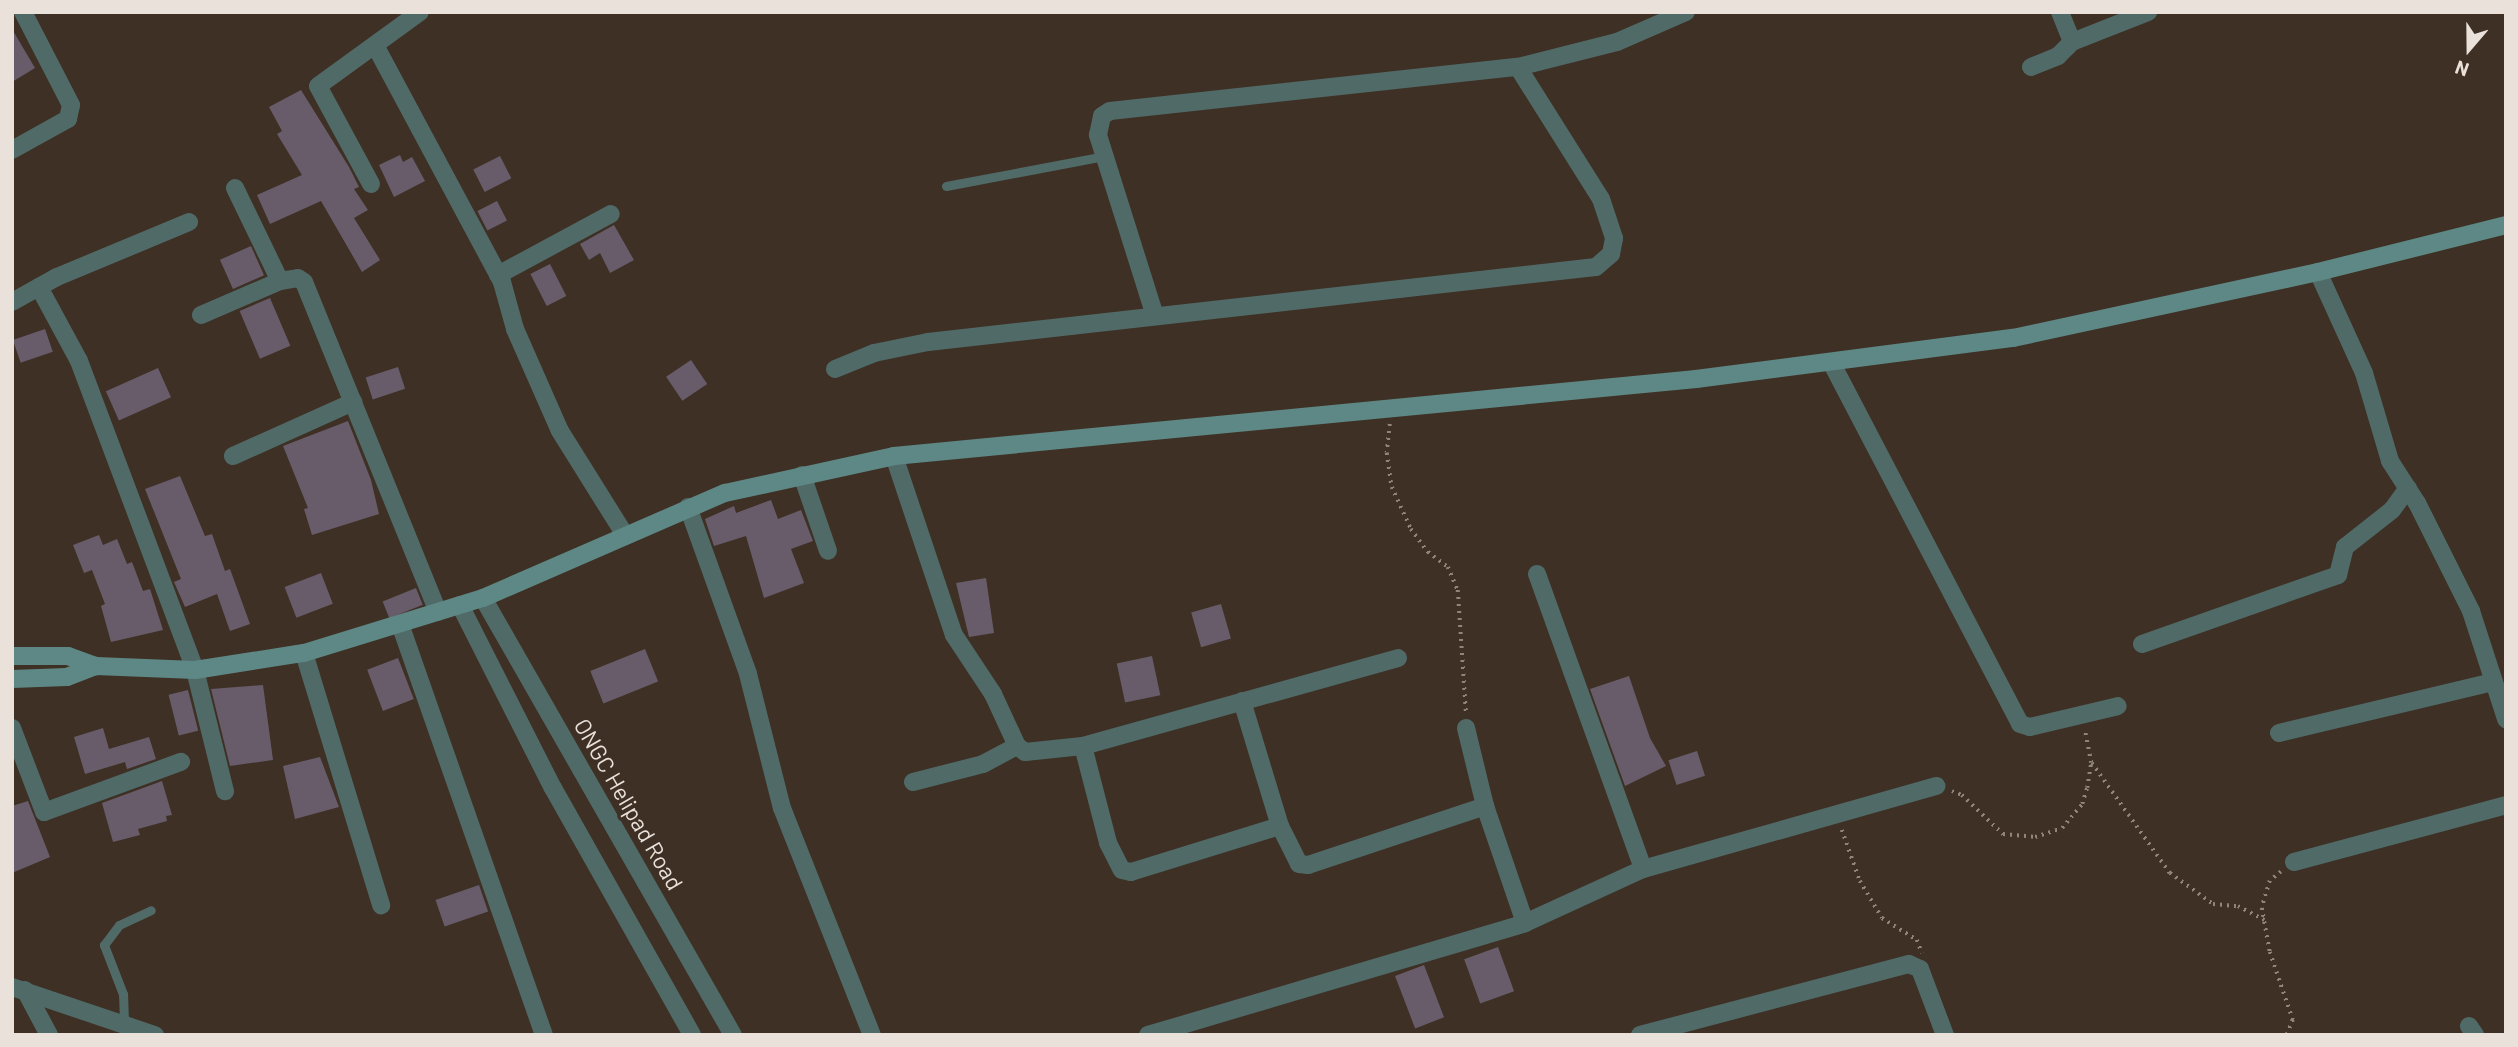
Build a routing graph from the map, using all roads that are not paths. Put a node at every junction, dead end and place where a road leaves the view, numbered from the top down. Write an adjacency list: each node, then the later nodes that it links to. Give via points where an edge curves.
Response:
1 (23, 12): 10 (street, via 71,105 68,119)
2 (420, 12): 7 (street)
3 (1686, 12): 8 (street, via 1617,42)
4 (2060, 12): 6 (street)
5 (2148, 12): 6 (street)
6 (2072, 42): 9 (street, via 2058,55)
7 (376, 47): 12 (street, via 317,88); 19 (street)
8 (1518, 67): 11 (street, via 1110,111 1098,125); 24 (street, via 1601,200 1614,238 1611,254 1596,267)
9 (2031, 67)
10 (12, 150)
11 (1105, 156): 13 (lane); 24 (street)
12 (371, 184)
13 (946, 186)
14 (235, 188): 20 (street)
15 (611, 214): 19 (street)
16 (189, 222): 21 (street)
17 (2506, 225): 18 (street)
18 (2318, 272): 25 (street, via 2013,338); 31 (street, via 2364,373 2390,461)
19 (498, 275): 33 (street, via 515,329 560,432)
20 (280, 281): 23 (street); 27 (street, via 298,278 304,282)
21 (39, 287): 22 (street); 45 (street, via 84,373)
22 (12, 302)
23 (201, 315)
24 (1155, 316): 26 (street, via 928,342 874,353)
25 (1831, 362): 29 (street); 49 (street, via 2020,724 2030,727)
26 (835, 369)
27 (353, 402): 28 (street); 38 (street)
28 (233, 456)
29 (894, 456): 30 (street); 54 (street, via 954,635 993,694)
30 (802, 475): 32 (street); 34 (street)
31 (2409, 488): 40 (street, via 2392,510 2344,547 2338,575); 47 (street, via 2471,611)
32 (688, 507): 33 (street); 76 (street, via 748,674 782,808)
33 (625, 535): 36 (street)
34 (828, 551)
35 (1537, 574): 64 (street)
36 (483, 598): 37 (street); 75 (street, ONGC Helipad Road)
37 (460, 605): 38 (street); 74 (street, via 554,788)
38 (438, 612): 39 (street)
39 (400, 624): 41 (street); 73 (street)
40 (2143, 644)
41 (304, 653): 45 (street); 65 (street)
42 (12, 656): 44 (street, via 68,656)
43 (1398, 658): 48 (street)
44 (96, 666): 45 (street); 46 (street, via 66,677)
45 (195, 670): 59 (street)
46 (12, 679)
47 (2493, 682): 50 (street); 53 (street)
48 (1242, 701): 55 (street); 62 (street)
49 (2118, 706)
50 (2506, 719)
51 (12, 728): 56 (street, via 44,812)
52 (1466, 728): 61 (street)
53 (2279, 733)
54 (1017, 746): 55 (street, via 1035,753); 57 (street, via 983,764)
55 (1083, 746): 62 (street, via 1104,831 1122,870 1131,872)
56 (181, 762)
57 (913, 782)
58 (1937, 786): 64 (street)
59 (225, 792)
60 (2506, 805): 63 (street)
61 (1485, 806): 62 (street, via 1308,865 1293,857); 67 (street)
62 (1280, 826)
63 (2294, 862)
64 (1643, 869): 67 (street)
65 (381, 905)
66 (151, 910): 69 (lane, via 119,925 104,945 123,994)
67 (1525, 923): 70 (street)
68 (19, 988): 69 (street); 71 (street)
69 (124, 1021): 72 (street)
70 (1196, 1028): 77 (street)
71 (49, 1035)
72 (155, 1035)
73 (544, 1035)
74 (692, 1035)
75 (733, 1035)
76 (872, 1035)
77 (1148, 1035)
78 (1640, 1035): 79 (street, via 1900,965 1920,969)
79 (1945, 1035)

